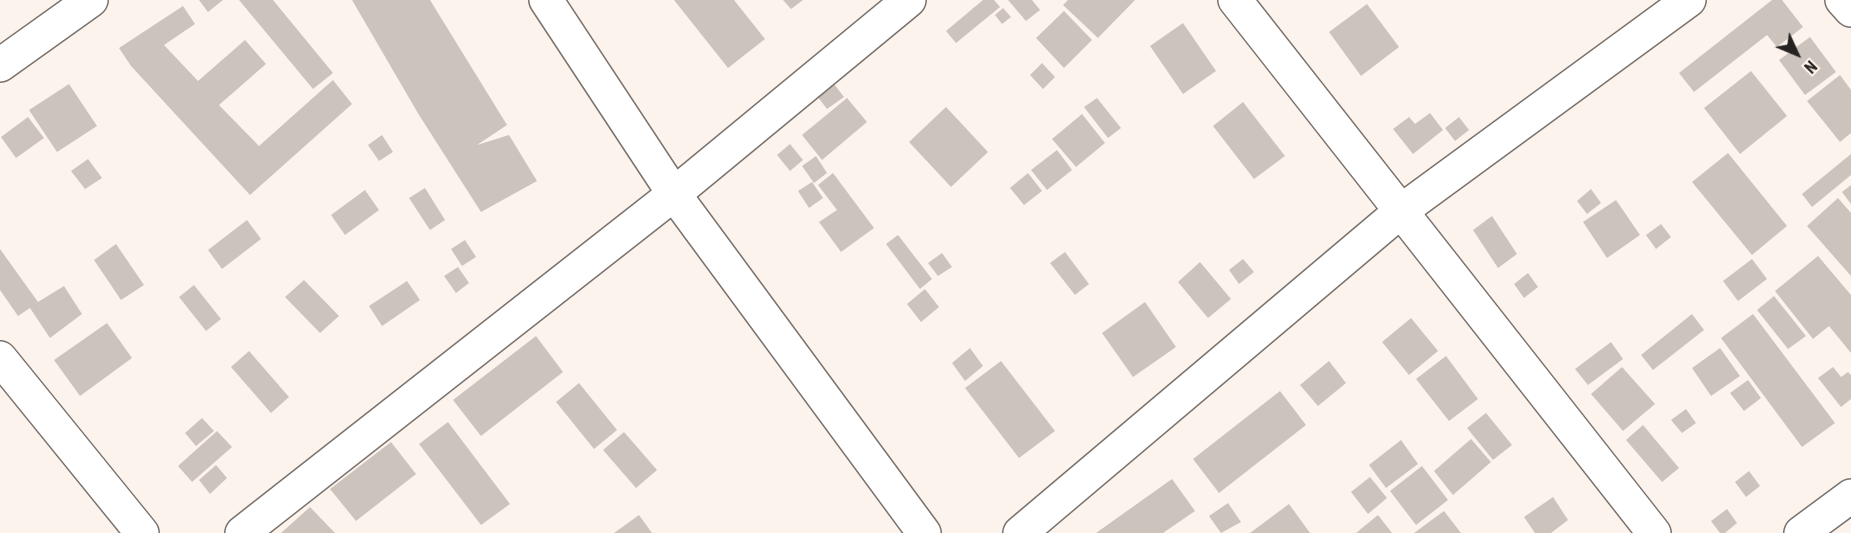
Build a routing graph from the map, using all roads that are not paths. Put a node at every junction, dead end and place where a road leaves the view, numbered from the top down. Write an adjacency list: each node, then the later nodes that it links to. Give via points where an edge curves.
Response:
1 (91, 0): 8 (main road)
2 (546, 0): 9 (main road)
3 (909, 0): 9 (main road)
4 (1235, 0): 10 (main road)
5 (1689, 0): 10 (main road)
6 (1842, 0): 7 (main road)
7 (1851, 10)
8 (0, 65)
9 (674, 194): 14 (main road); 15 (main road)
10 (1401, 211): 16 (main road); 17 (main road)
11 (0, 358): 13 (main road)
12 (1851, 496): 18 (main road)
13 (142, 533)
14 (242, 533)
15 (924, 533)
16 (1020, 533)
17 (1654, 533)
18 (1801, 533)

